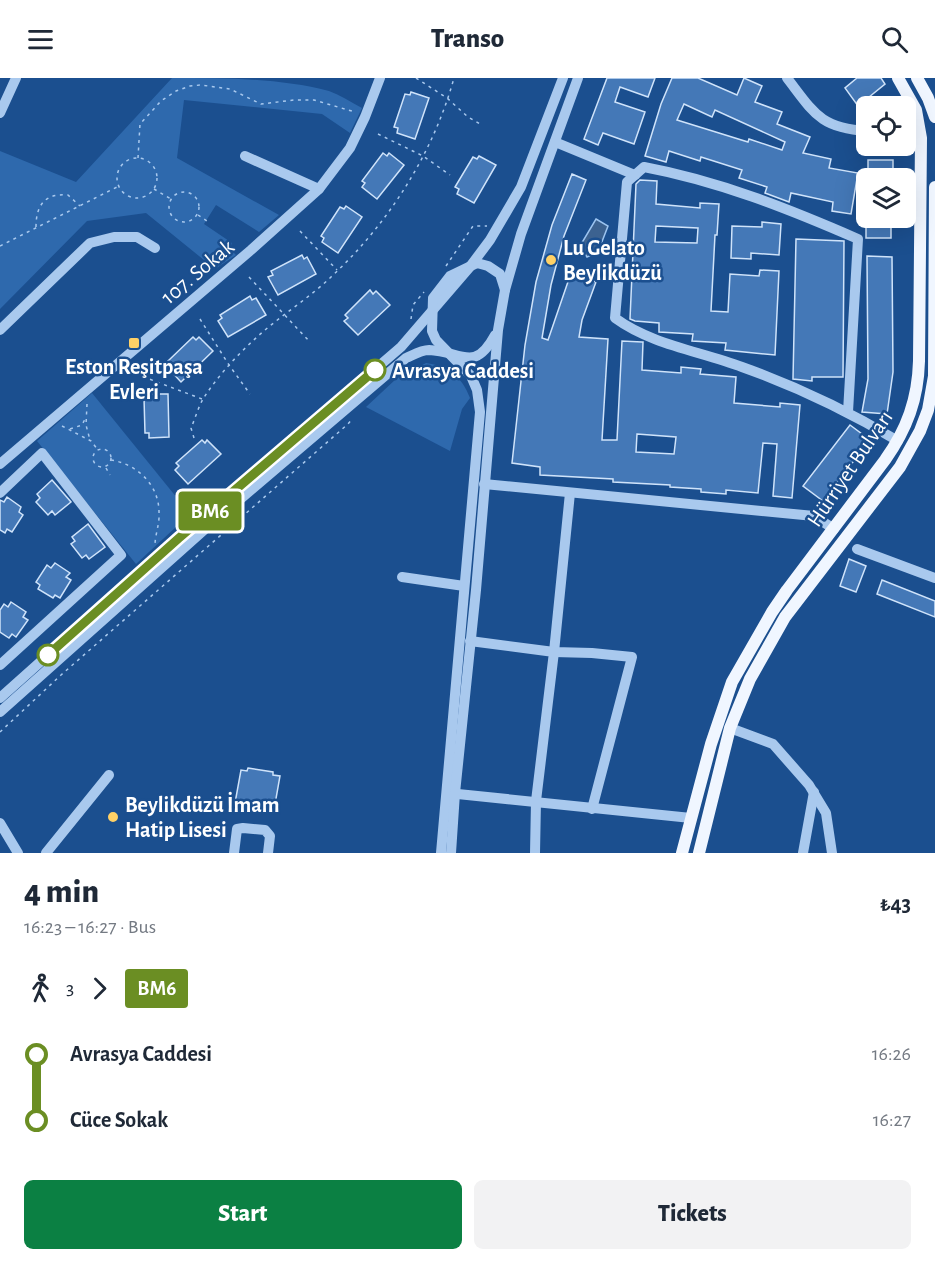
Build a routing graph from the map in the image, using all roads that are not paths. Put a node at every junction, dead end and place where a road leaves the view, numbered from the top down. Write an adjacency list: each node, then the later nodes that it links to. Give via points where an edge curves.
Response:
1 (16, 78): 8 (street)
2 (380, 78): 17 (street, 107. Sokak, via 350,148)
3 (563, 78): 19 (street, via 520,187)
4 (578, 78): 13 (street)
5 (788, 78): 10 (street, via 821,118 836,128)
6 (898, 78): 12 (main road, Hürriyet Bulvarı, via 916,110)
7 (917, 78): 9 (main road)
8 (0, 113)
9 (935, 117)
10 (856, 131)
11 (916, 138): 12 (street)
12 (921, 138): 26 (main road, Hürriyet Bulvarı, via 918,381 910,416)
13 (555, 142): 15 (street); 20 (street, via 521,234)
14 (245, 156): 17 (street)
15 (635, 175): 25 (street, via 627,182 615,318 631,329 742,367); 25 (street, via 644,167 677,173 771,202 858,239)
16 (935, 187): 41 (main road, Hürriyet Bulvarı, via 934,376 921,430 900,467 785,617 750,679)
17 (319, 189): 27 (street, 107. Sokak)
18 (155, 248): 22 (street, via 137,237 90,243)
19 (469, 268): 20 (street, via 477,263 494,269); 21 (street)
20 (506, 290): 23 (street)
21 (433, 310): 24 (street, via 432,331); 39 (street, via 393,354)
22 (0, 330)
23 (498, 330): 24 (street, via 489,346 476,357); 28 (street)
24 (448, 353): 35 (street, via 471,376 480,412); 40 (street, via 429,350 406,358 204,530)
25 (848, 412): 26 (street)
26 (898, 441): 31 (main road, Hürriyet Bulvarı)
27 (0, 464)
28 (484, 484): 30 (street); 36 (street)
29 (0, 493): 38 (street, via 42,453 121,555)
30 (570, 493): 31 (street, via 814,516); 37 (street)
31 (834, 529): 47 (main road, Hürriyet Bulvarı, via 772,612 732,682)
32 (857, 549): 34 (street)
33 (402, 577): 35 (street)
34 (935, 578)
35 (464, 586): 44 (street)
36 (470, 641): 37 (street); 44 (street)
37 (555, 652): 45 (street); 46 (street, via 632,657)
38 (0, 664)
39 (0, 698)
40 (0, 712)
41 (730, 728): 43 (street, via 773,744); 57 (main road, Hürriyet Bulvarı)
42 (109, 775): 50 (street)
43 (814, 792): 58 (street); 59 (street, via 826,813)
44 (450, 793): 45 (street); 53 (street); 54 (street)
45 (536, 801): 46 (street); 55 (street)
46 (592, 809): 47 (street)
47 (691, 818): 56 (main road, Hürriyet Bulvarı)
48 (0, 823): 49 (street)
49 (18, 853)
50 (46, 853)
51 (234, 853): 52 (street, via 237,829 243,828 265,830 270,836)
52 (268, 853)
53 (441, 853)
54 (451, 853)
55 (535, 853)
56 (682, 853)
57 (699, 853)
58 (803, 853)
59 (832, 853)

